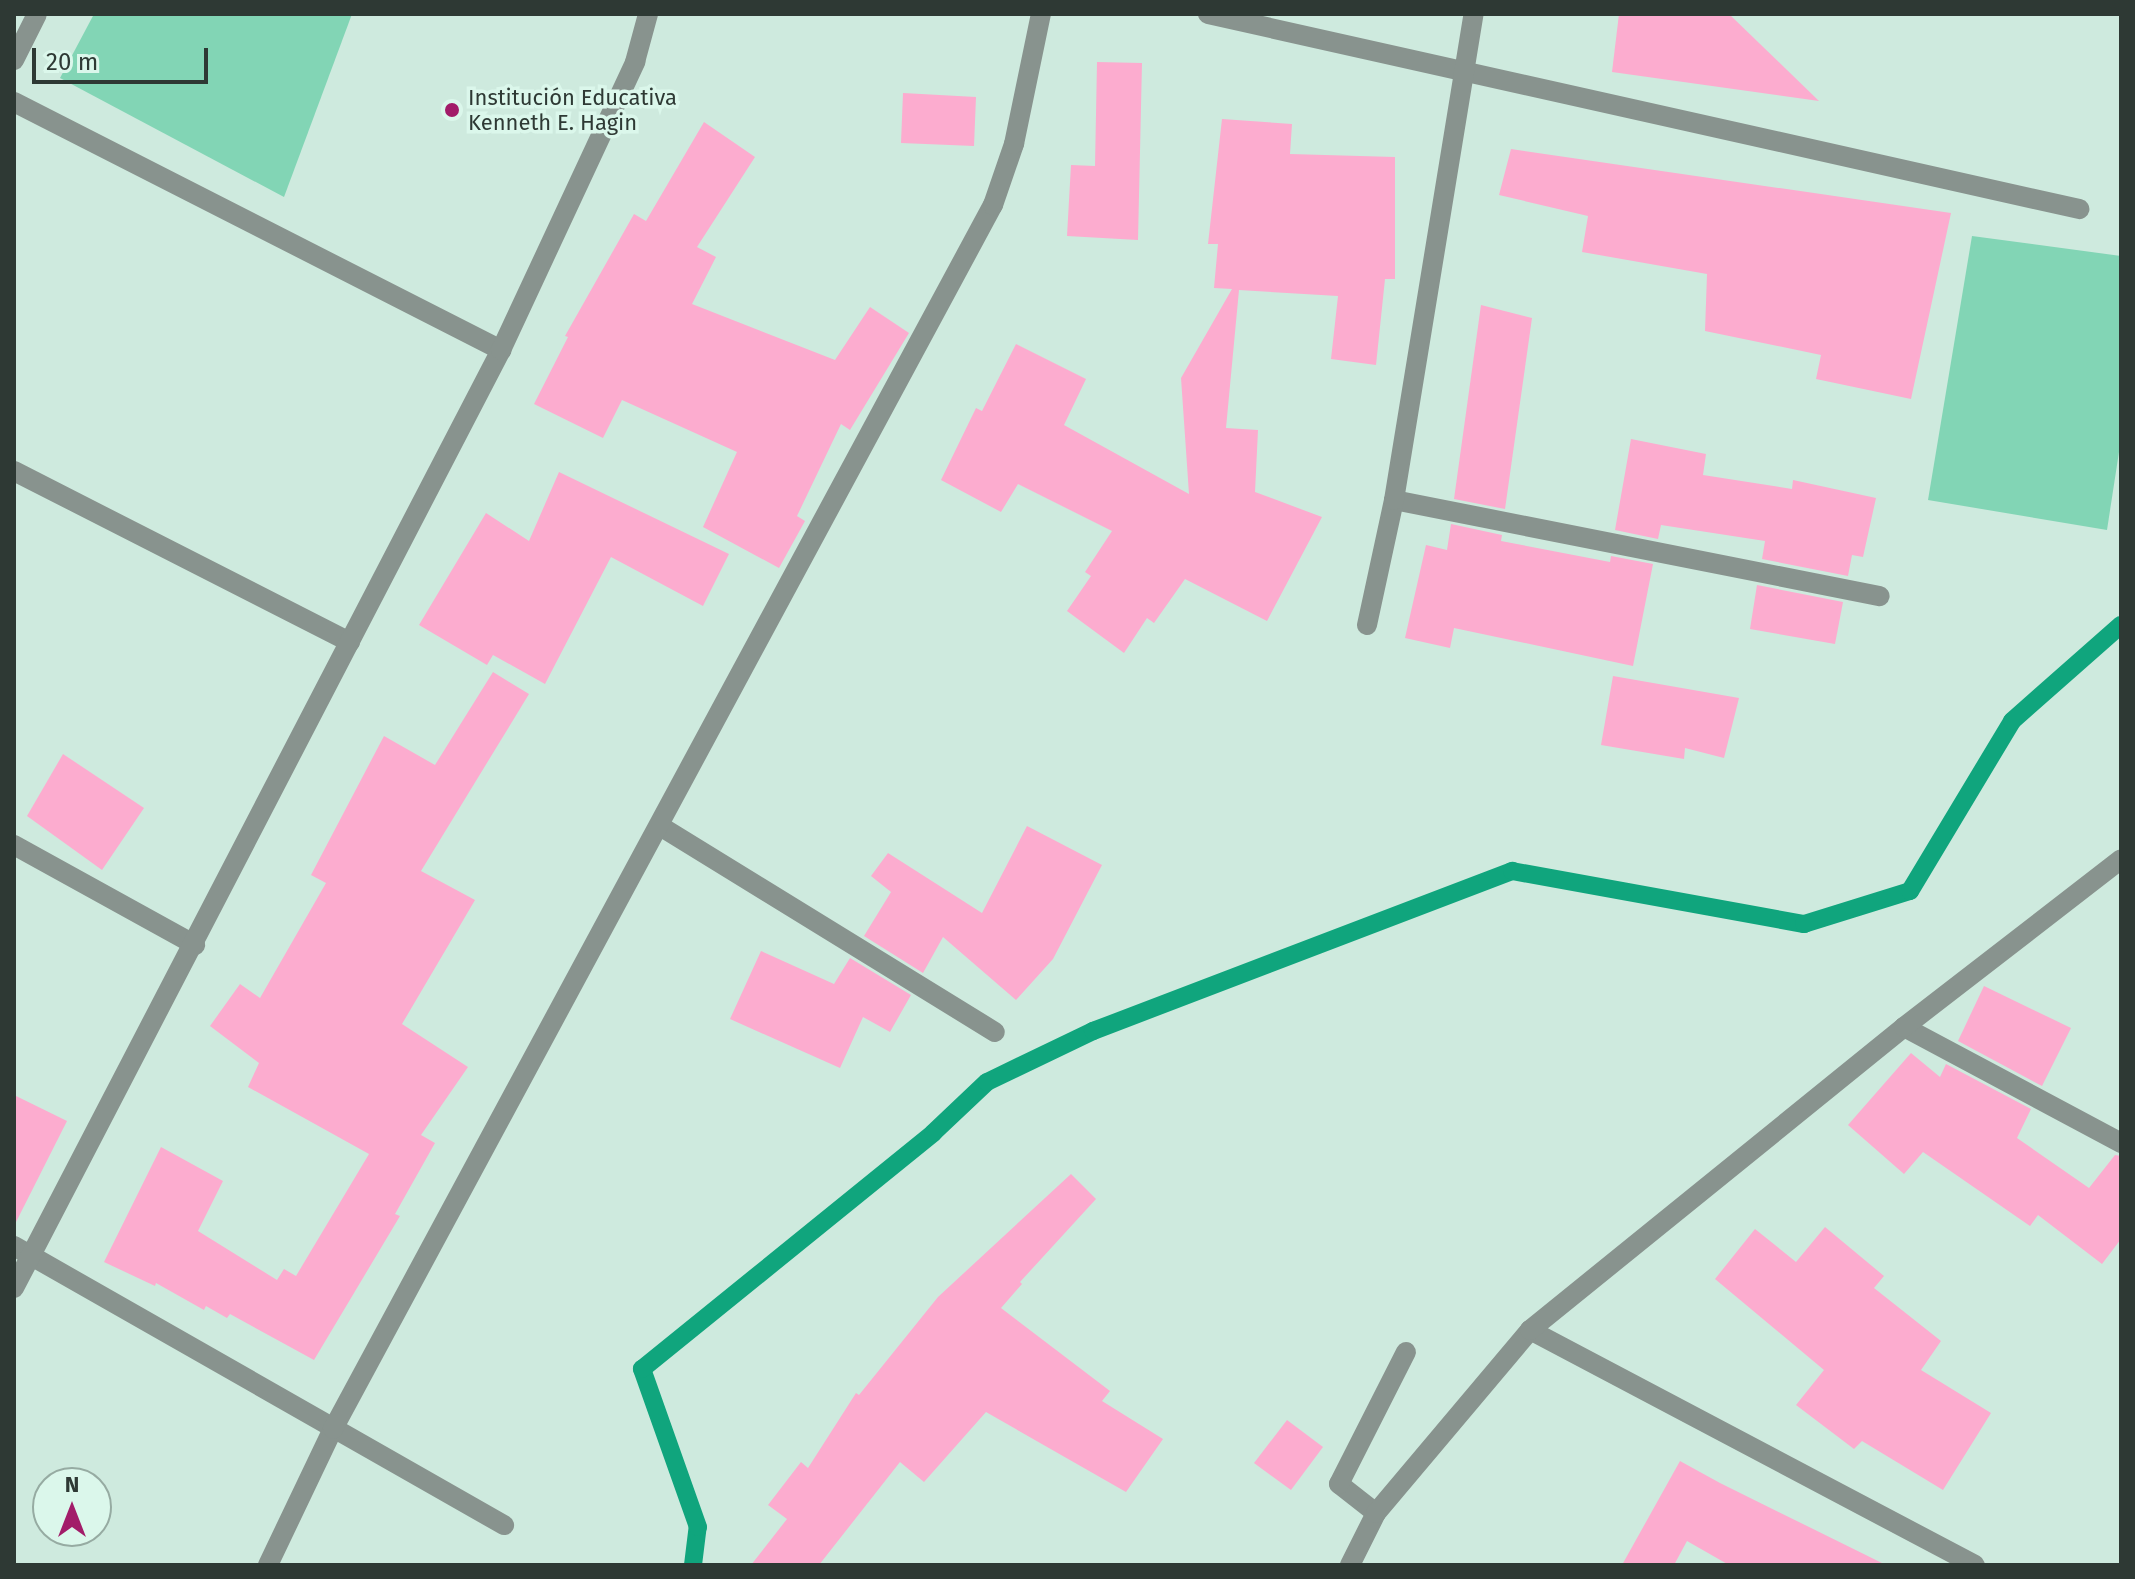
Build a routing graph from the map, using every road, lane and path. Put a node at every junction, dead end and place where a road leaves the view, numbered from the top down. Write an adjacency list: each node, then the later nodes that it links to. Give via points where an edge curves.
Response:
1 (37, 14): 6 (street)
2 (648, 14): 10 (street, via 635,62)
3 (1041, 14): 16 (street, via 1014,144 993,205)
4 (1208, 14): 7 (street)
5 (1474, 14): 7 (street)
6 (14, 60)
7 (1464, 71): 9 (street); 12 (street)
8 (14, 102): 10 (street)
9 (2079, 209)
10 (501, 350): 15 (street)
11 (14, 471): 15 (street)
12 (1394, 500): 13 (street); 14 (street)
13 (1880, 596)
14 (1367, 625)
15 (350, 642): 19 (street)
16 (660, 826): 21 (street); 27 (street)
17 (14, 845): 19 (street)
18 (2121, 859): 20 (street)
19 (195, 945): 23 (street)
20 (1904, 1027): 22 (street); 25 (street)
21 (995, 1032)
22 (2121, 1143)
23 (22, 1251): 24 (street); 27 (street)
24 (14, 1288)
25 (1530, 1330): 28 (street); 32 (street)
26 (1406, 1352): 28 (street, via 1339,1484)
27 (333, 1429): 29 (street); 30 (street)
28 (1376, 1513): 31 (street)
29 (504, 1525)
30 (268, 1565)
31 (1350, 1565)
32 (1975, 1565)

